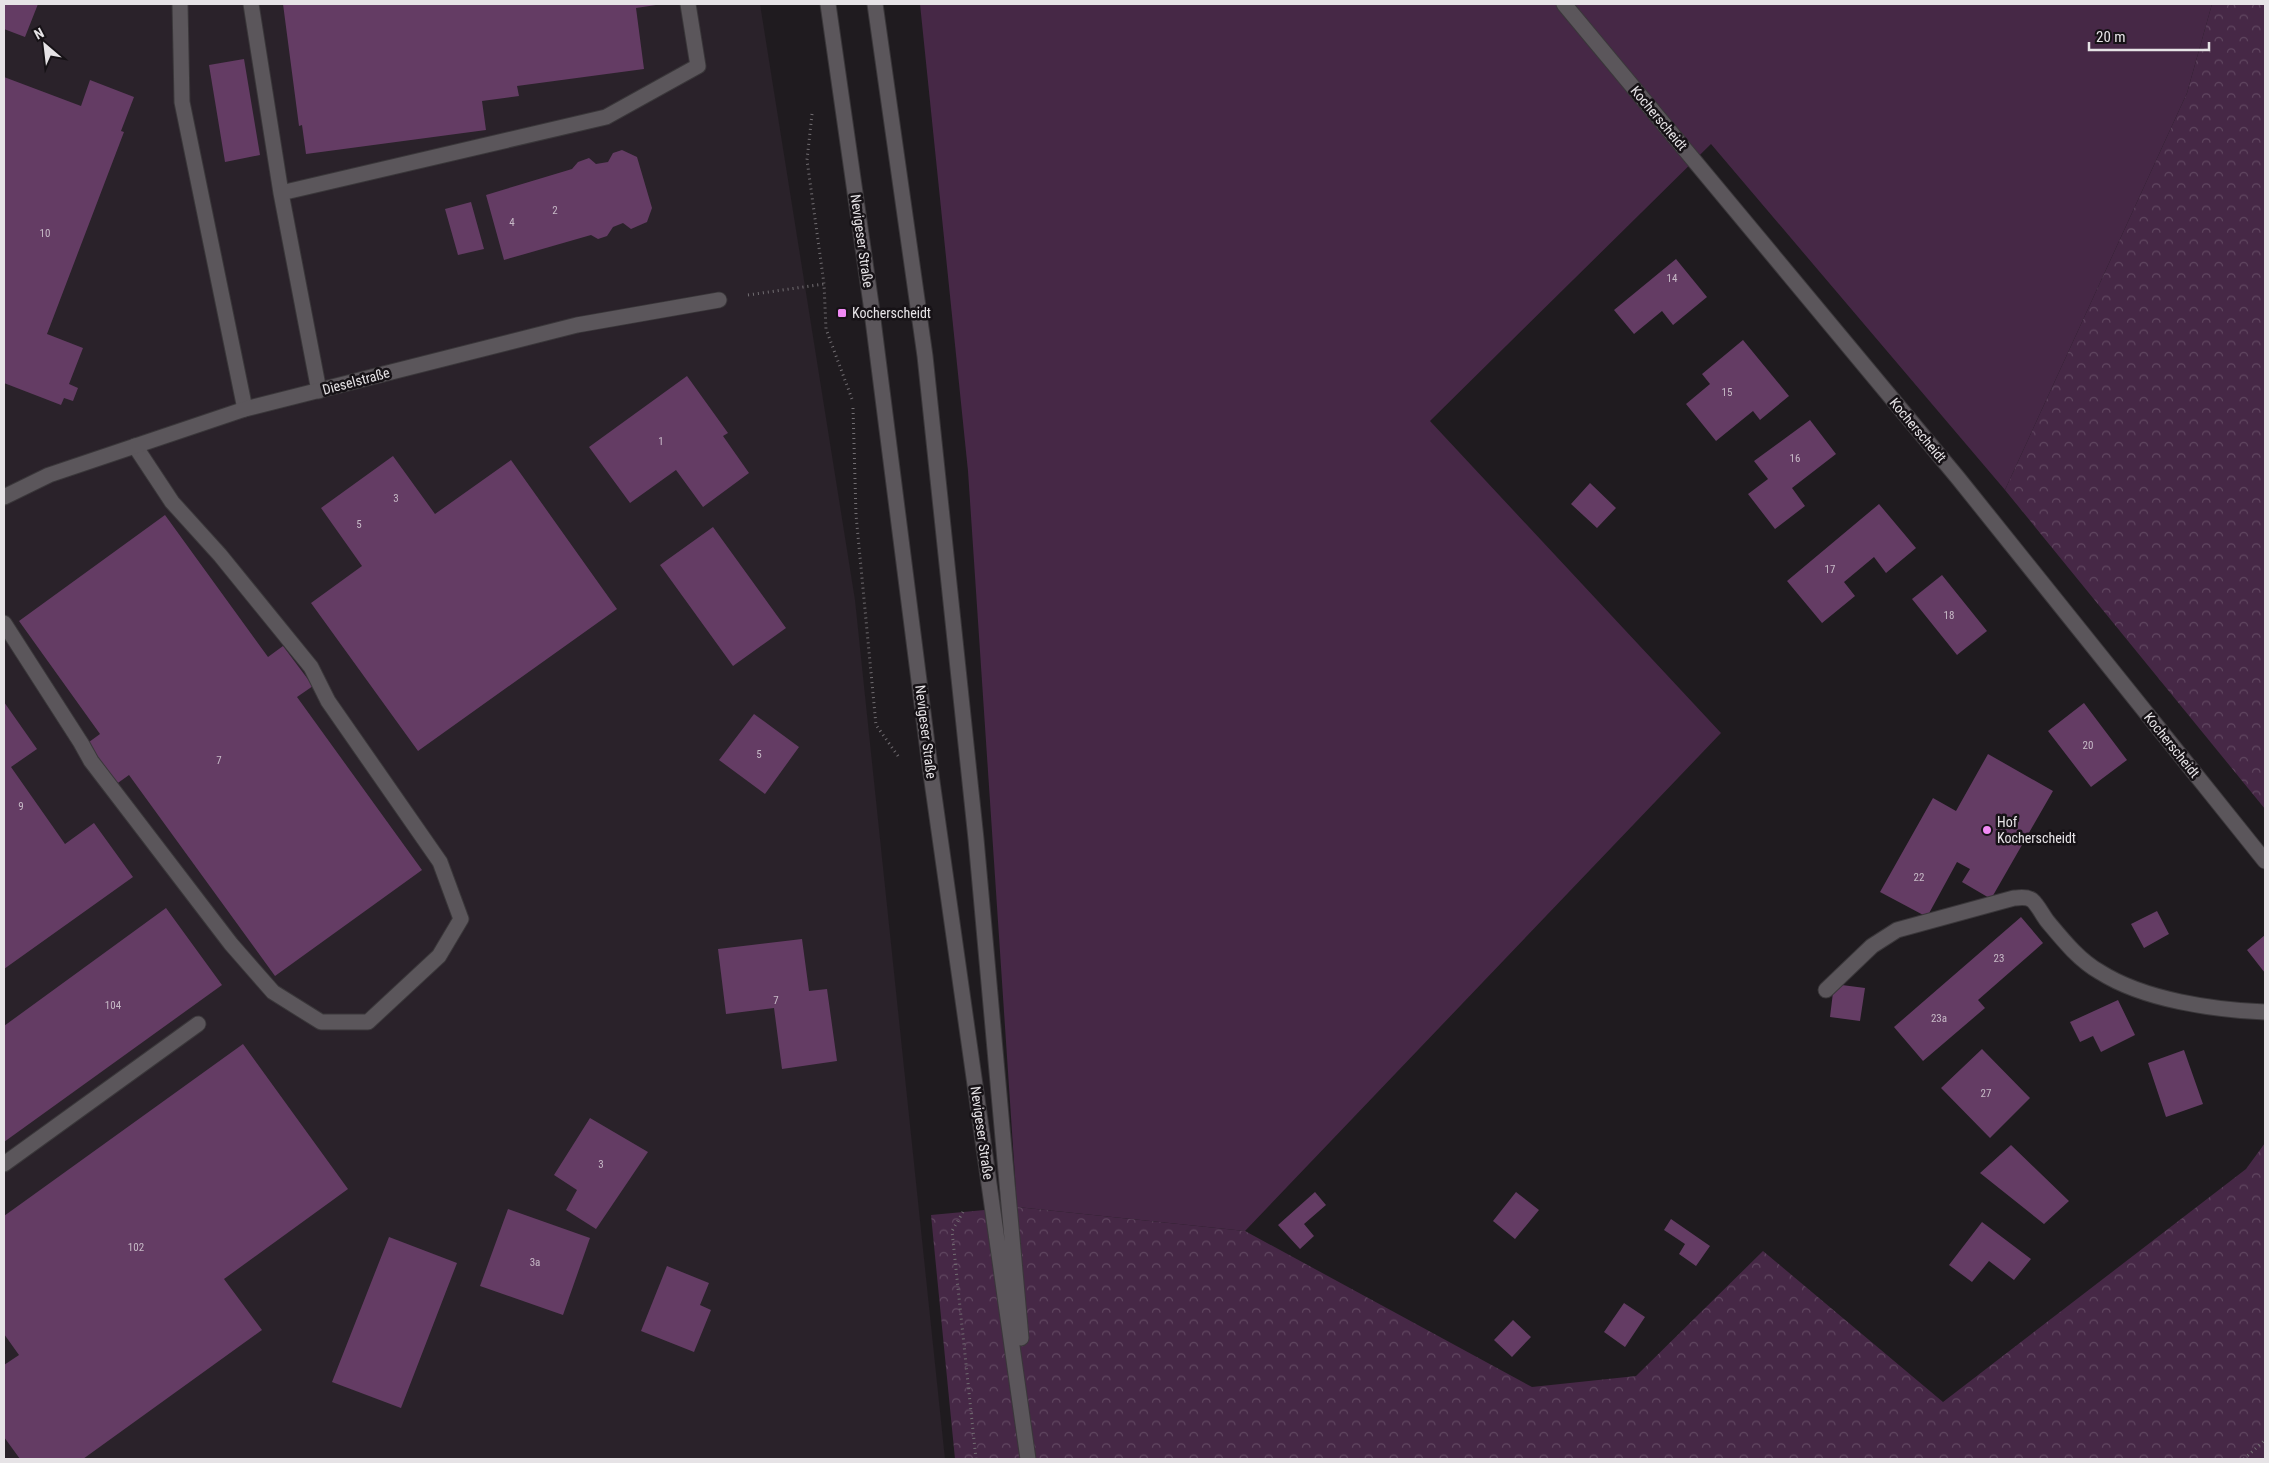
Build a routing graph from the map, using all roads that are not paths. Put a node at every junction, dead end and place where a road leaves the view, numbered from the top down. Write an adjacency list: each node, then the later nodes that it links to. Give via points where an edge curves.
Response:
1 (180, 4): 10 (main road, via 182,102)
2 (251, 4): 7 (main road)
3 (688, 4): 7 (main road, via 698,66 606,117)
4 (828, 4): 19 (main road, Nevigeser Straße, via 871,304 930,767)
5 (875, 4): 19 (main road, Nevigeser Straße, via 925,356 976,839)
6 (1564, 4): 14 (main road, Kocherscheidt, via 1958,478)
7 (281, 192): 9 (main road)
8 (719, 300): 9 (main road, Dieselstraße, via 577,325)
9 (319, 390): 10 (main road, Dieselstraße)
10 (245, 409): 11 (main road, Dieselstraße)
11 (135, 446): 12 (main road, Dieselstraße, via 49,475); 13 (main road, via 172,502 220,555 311,667 328,701 440,862 461,919 439,956 368,1022 321,1022 273,992 231,944 91,762)
12 (4, 497)
13 (4, 623)
14 (2265, 861)
15 (1826, 990): 16 (main road, via 1872,946 1897,930 2025,897 2033,901 2079,956 2124,984 2206,1007)
16 (2265, 1012)
17 (198, 1024): 18 (main road)
18 (4, 1164)
19 (1030, 1459)

